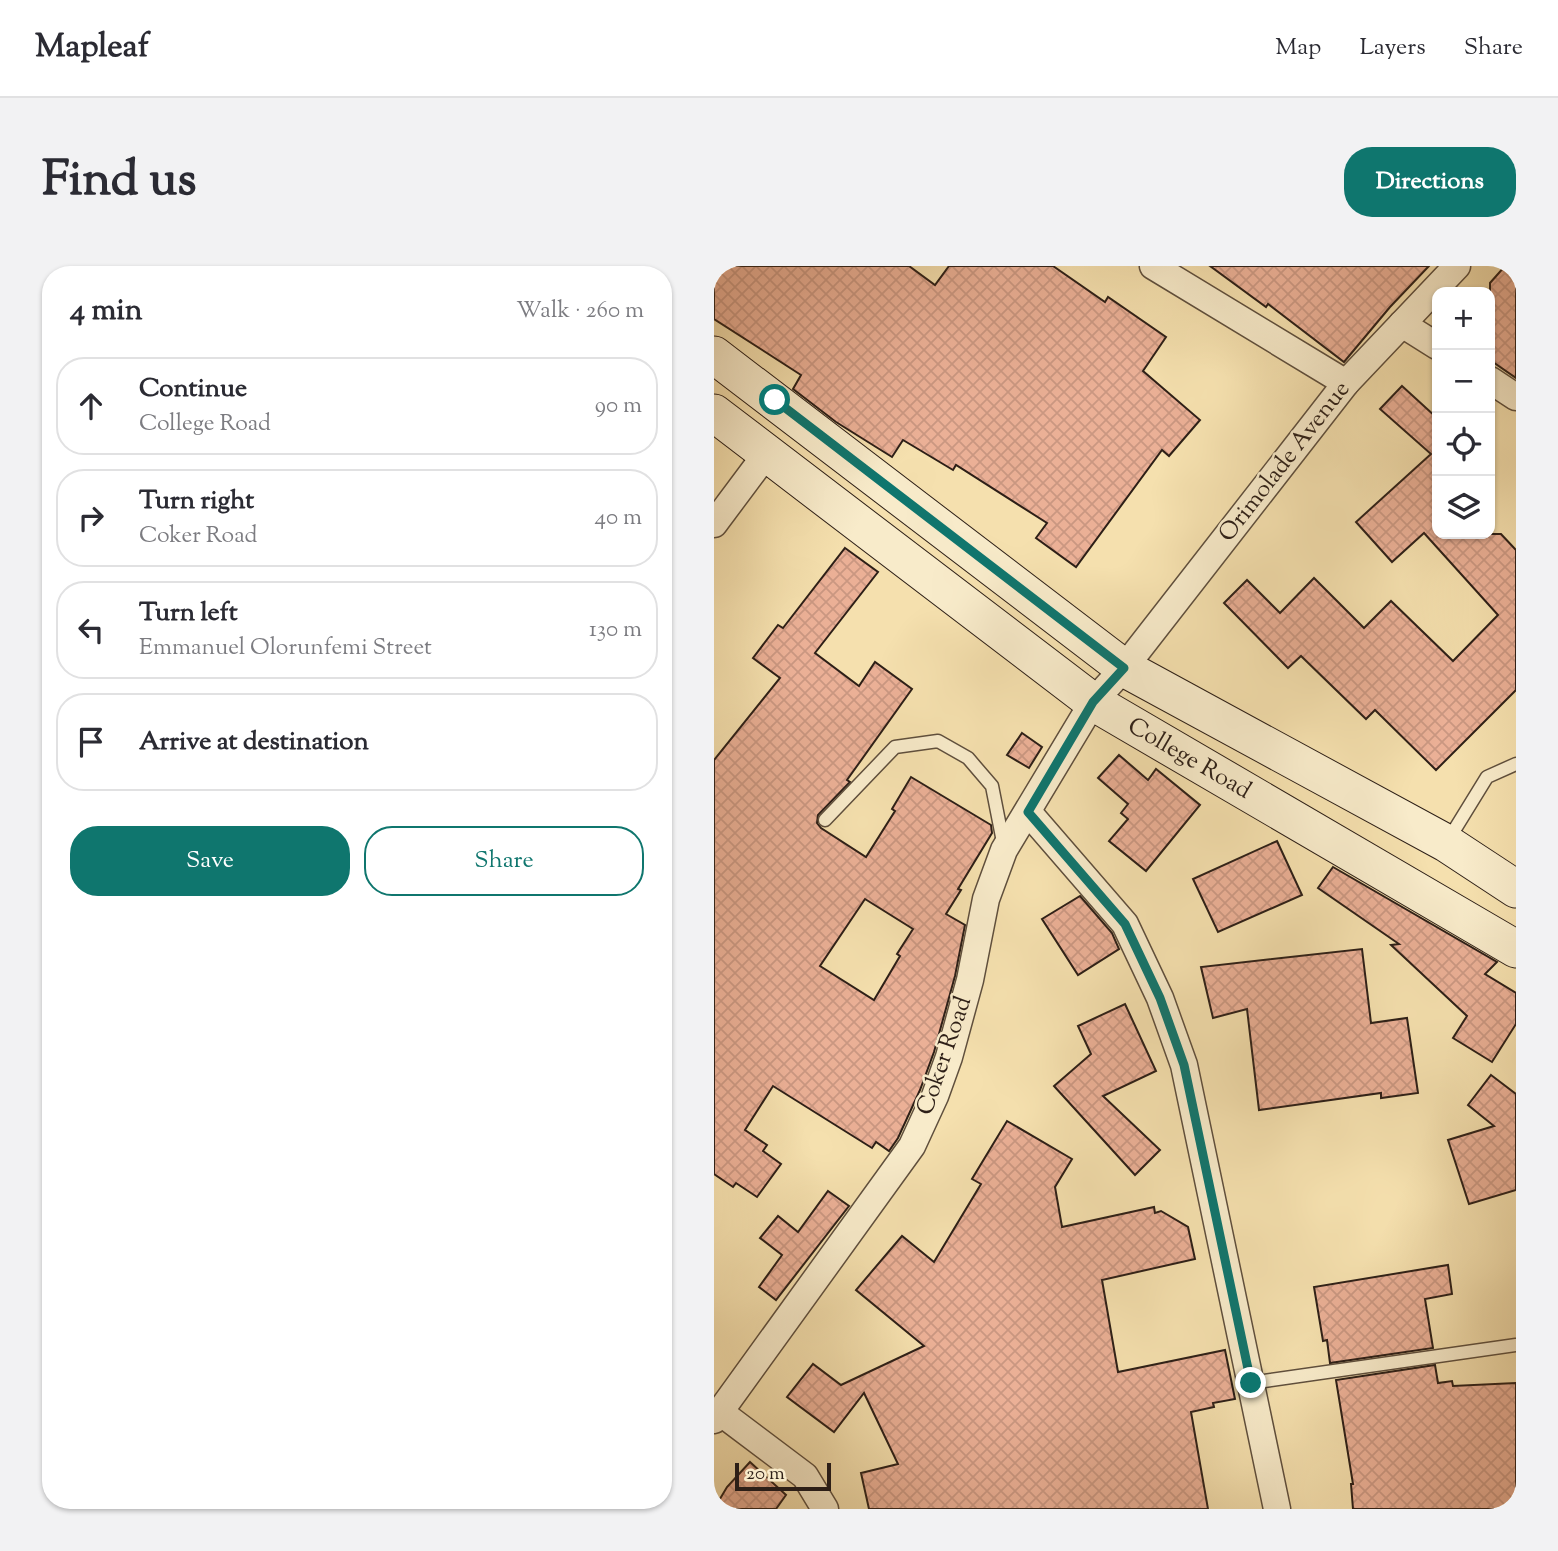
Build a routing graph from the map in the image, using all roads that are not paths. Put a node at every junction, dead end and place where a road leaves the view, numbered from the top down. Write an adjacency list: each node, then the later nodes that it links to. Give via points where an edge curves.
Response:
1 (1153, 266): 6 (street)
2 (1457, 266): 3 (street, Orimolade Avenue)
3 (1402, 324): 4 (street); 6 (street, Orimolade Avenue)
4 (1432, 343)
5 (714, 355): 12 (main road, College Road)
6 (1346, 383): 12 (street, Orimolade Avenue)
7 (1495, 383): 8 (street)
8 (1516, 397)
9 (714, 413): 10 (main road, College Road)
10 (767, 453): 11 (street); 13 (main road, College Road)
11 (714, 524)
12 (1124, 668): 13 (street, Coker Road); 17 (main road, College Road)
13 (1093, 702): 15 (street, Coker Road); 20 (main road, College Road)
14 (1516, 764): 17 (lane, via 1487,777)
15 (1028, 812): 18 (street, Coker Road); 22 (street, via 1125,924 1160,998 1184,1065)
16 (825, 820): 18 (lane, via 895,747 938,741 968,758 992,786)
17 (1447, 844): 19 (main road, College Road)
18 (1004, 850): 23 (street, Coker Road, via 986,899 949,1057 912,1146)
19 (1516, 889)
20 (1516, 949)
21 (1516, 1345): 22 (lane)
22 (1251, 1383): 25 (street)
23 (717, 1416): 24 (street, via 805,1476)
24 (825, 1509)
25 (1277, 1509)

